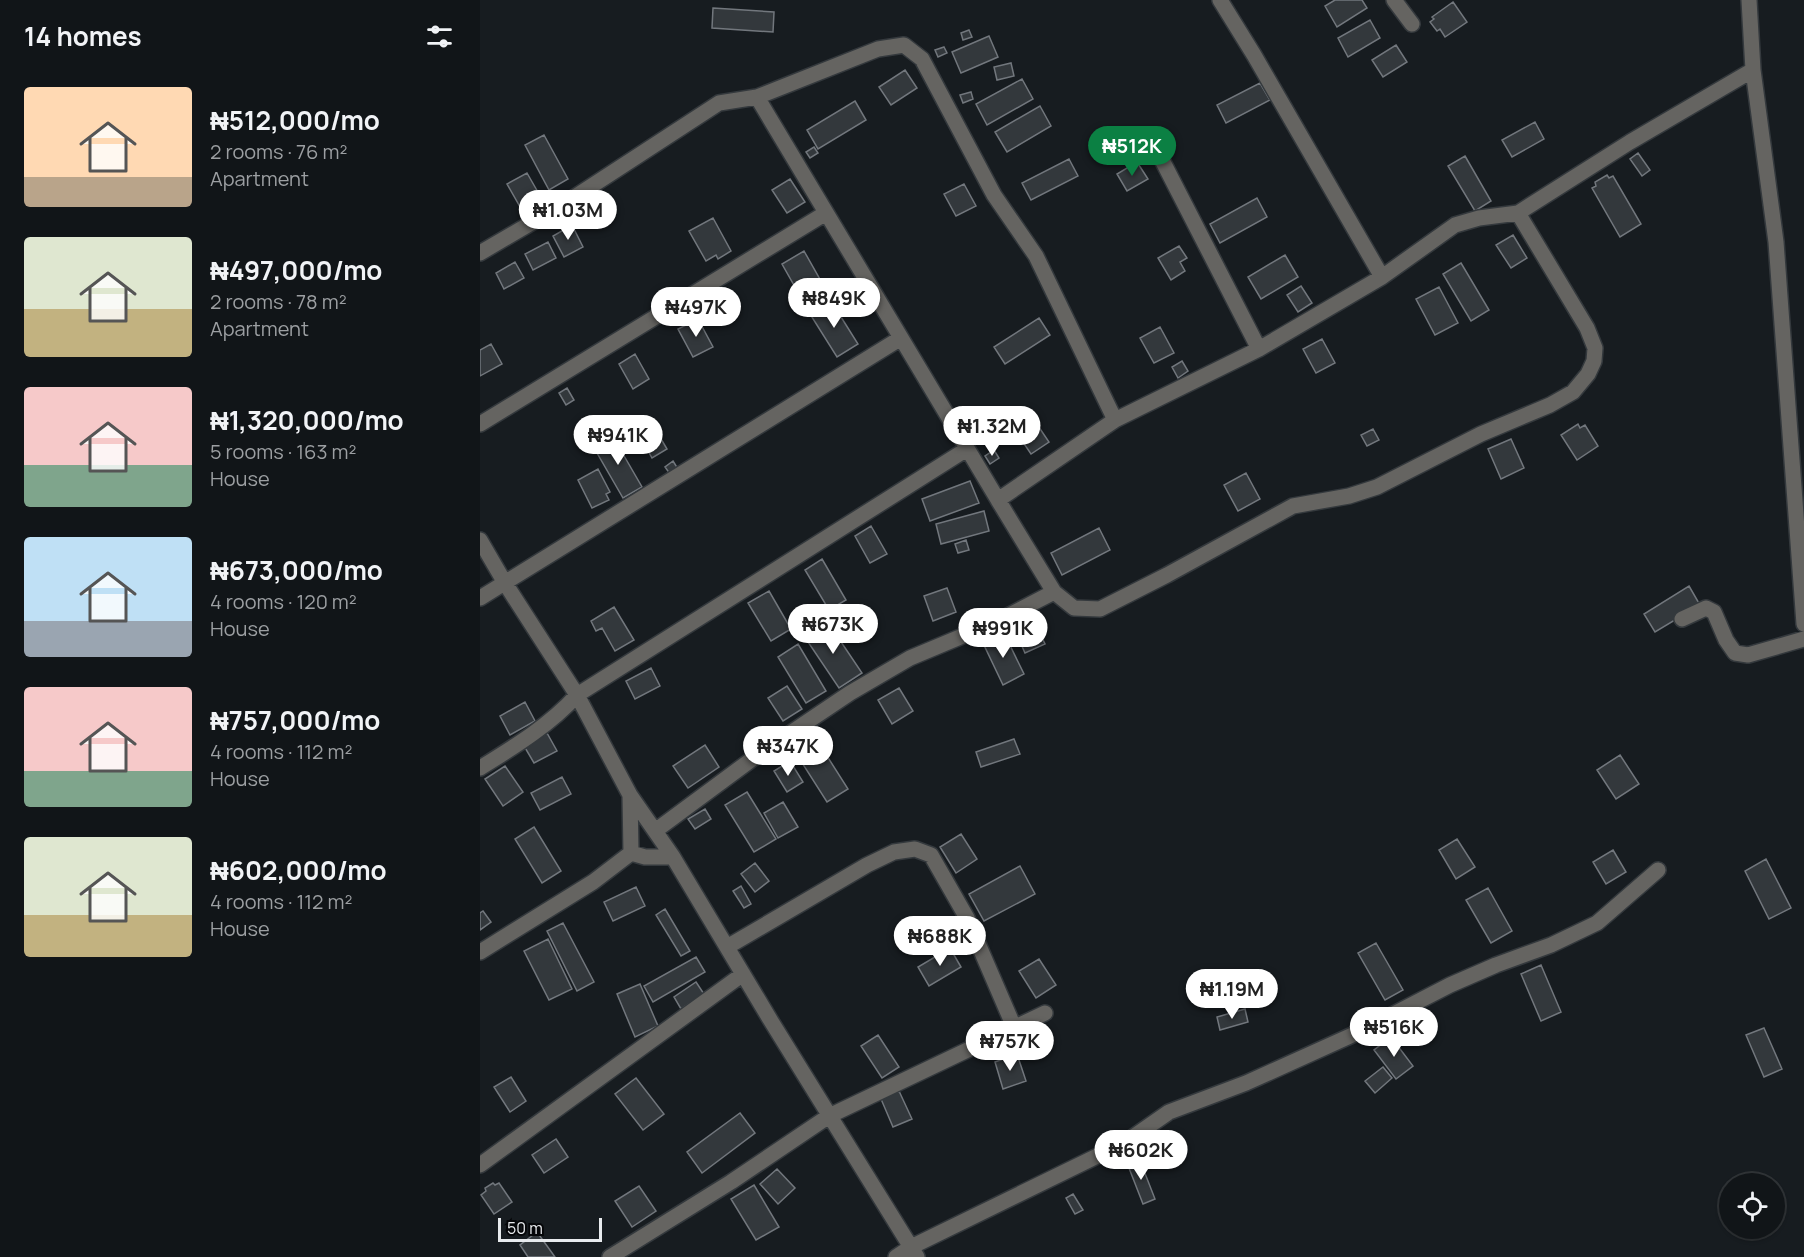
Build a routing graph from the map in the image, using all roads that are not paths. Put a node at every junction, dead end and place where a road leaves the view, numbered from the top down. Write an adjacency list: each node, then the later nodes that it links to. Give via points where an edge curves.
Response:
1 (1220, 0): 11 (street)
2 (1394, 0): 4 (street)
3 (1749, 0): 5 (street)
4 (1412, 24)
5 (1753, 70): 9 (street); 23 (street, via 1776,242)
6 (757, 97): 8 (street); 10 (street, via 719,103 567,202); 14 (street, via 878,49 904,45 922,59 994,195 1036,256)
7 (1162, 160): 13 (street)
8 (826, 213): 12 (street); 15 (street)
9 (1518, 213): 11 (street, via 1455,225); 20 (street, via 1595,348 1588,375 1573,392 1377,487 1293,506 1100,609 1074,608)
10 (480, 253)
11 (1382, 277): 13 (street)
12 (901, 338): 16 (street); 19 (street)
13 (1258, 349): 14 (street)
14 (1115, 420): 17 (street)
15 (480, 424)
16 (967, 449): 17 (street); 25 (street)
17 (998, 500): 20 (street)
18 (480, 540): 19 (street)
19 (505, 583): 21 (street); 25 (street)
20 (1054, 592): 28 (street, via 996,622 910,658 850,693)
21 (480, 598)
22 (1682, 619): 24 (street, via 1706,608 1714,612 1735,653 1748,655)
23 (1804, 624)
24 (1804, 639)
25 (577, 695): 26 (street, via 563,711); 27 (street)
26 (480, 768)
27 (630, 795): 28 (street); 29 (street)
28 (655, 831): 30 (street)
29 (631, 853): 30 (street); 33 (street)
30 (673, 857): 32 (street)
31 (1658, 870): 39 (street, via 1597,923 1450,985 1246,1083 1168,1112 1126,1142)
32 (727, 947): 34 (street); 36 (street, via 867,865 894,852 915,849 932,855 967,918)
33 (480, 952)
34 (743, 974): 37 (street); 38 (street)
35 (1045, 1013): 36 (street)
36 (1014, 1028): 37 (street)
37 (830, 1116): 39 (street); 40 (street)
38 (480, 1165)
39 (914, 1252): 41 (street)
40 (610, 1257)
41 (896, 1257)

